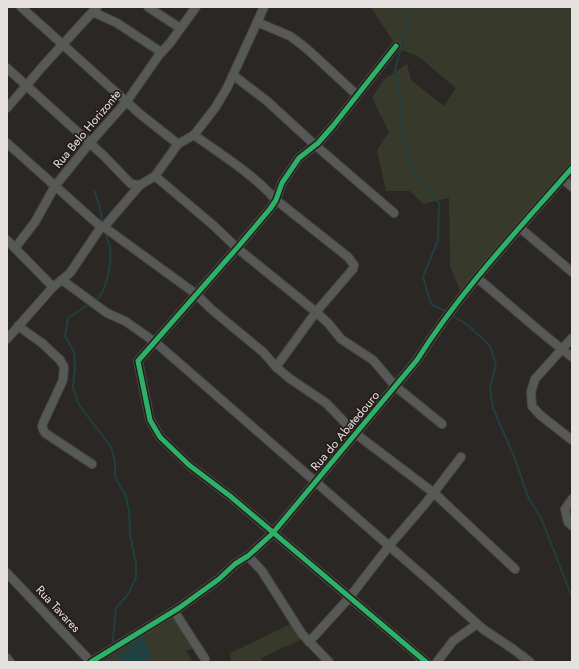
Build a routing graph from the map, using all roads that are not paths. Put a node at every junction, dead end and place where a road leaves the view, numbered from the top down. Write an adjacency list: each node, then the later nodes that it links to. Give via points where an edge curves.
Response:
1 (21, 7): 8 (street)
2 (148, 7): 7 (street)
3 (196, 7): 7 (street, Rua Belo Horizonte)
4 (264, 7): 6 (street)
5 (95, 9): 8 (street); 10 (street)
6 (257, 22): 12 (street); 14 (street, via 290,36)
7 (180, 28): 10 (street, Rua Belo Horizonte)
8 (63, 45): 13 (street); 15 (street)
9 (396, 46): 14 (street)
10 (161, 52): 15 (street, Rua Belo Horizonte)
11 (7, 68): 13 (street)
12 (233, 75): 17 (street, via 215,108); 21 (street)
13 (26, 86): 16 (street); 19 (street)
14 (357, 95): 21 (street)
15 (127, 102): 19 (street, Rua Belo Horizonte); 20 (street)
16 (7, 108)
17 (194, 135): 20 (street); 28 (street, via 251,176)
18 (7, 143): 26 (street)
19 (89, 144): 25 (street, via 131,184); 26 (street, Rua Belo Horizonte)
20 (178, 144): 23 (street)
21 (315, 145): 28 (street, via 299,158 282,183); 29 (street)
22 (572, 168): 24 (street, Rua do Abatedouro)
23 (155, 176): 25 (street); 34 (street, Rua do Abatedouro)
24 (562, 179): 27 (street); 31 (street, Rua do Abatedouro)
25 (140, 185): 30 (street)
26 (55, 186): 30 (street); 33 (street, Rua Belo Horizonte, via 35,222)
27 (572, 187)
28 (276, 200): 34 (street); 40 (street, via 348,257 354,265)
29 (394, 213)
30 (103, 227): 37 (street, via 70,273); 39 (street)
31 (520, 228): 35 (street); 36 (street, Rua do Abatedouro)
32 (7, 240): 33 (street)
33 (15, 248): 38 (street)
34 (237, 248): 39 (street); 40 (street, Rua do Abatedouro)
35 (572, 272)
36 (477, 278): 45 (street); 48 (street, Rua do Abatedouro, via 434,333 418,360)
37 (62, 280): 38 (street); 44 (street, via 107,314 125,321)
38 (53, 287): 41 (street)
39 (196, 294): 44 (street); 47 (street, via 263,352)
40 (316, 312): 47 (street); 48 (street, Rua do Abatedouro, via 340,339 372,360)
41 (18, 326): 42 (street); 53 (street, via 42,343 64,367 63,380 43,423 43,430)
42 (7, 338)
43 (572, 338): 45 (street)
44 (155, 342): 54 (street); 58 (street, via 138,361 150,420 160,437 189,465 230,496)
45 (562, 350): 46 (street); 51 (street, via 535,379 531,392 532,406)
46 (572, 357)
47 (276, 367): 50 (street, via 326,403)
48 (395, 386): 49 (street, Rua do Abatedouro); 50 (street, Rua do Abatedouro)
49 (442, 424)
50 (356, 434): 54 (street, Rua do Abatedouro); 55 (street)
51 (572, 440)
52 (460, 457): 55 (street)
53 (92, 464)
54 (316, 482): 58 (street, Rua do Abatedouro); 59 (street)
55 (434, 493): 59 (street); 61 (street)
56 (572, 499): 57 (street, via 565,509 568,522)
57 (572, 526)
58 (272, 534): 60 (street, Rua do Abatedouro); 63 (street)
59 (389, 546): 63 (street); 65 (street)
60 (248, 556): 64 (street, Rua do Abatedouro); 66 (street, via 262,571)
61 (515, 569)
62 (7, 572): 70 (street, Rua Tavares)
63 (350, 598): 66 (street); 72 (street)
64 (174, 611): 68 (street); 70 (street, Rua do Abatedouro)
65 (477, 624): 73 (street, via 453,641); 74 (street)
66 (309, 642): 71 (street)
67 (7, 658): 69 (street)
68 (206, 660)
69 (10, 662)
70 (91, 662)
71 (329, 662)
72 (426, 662)
73 (436, 662)
74 (530, 662)

